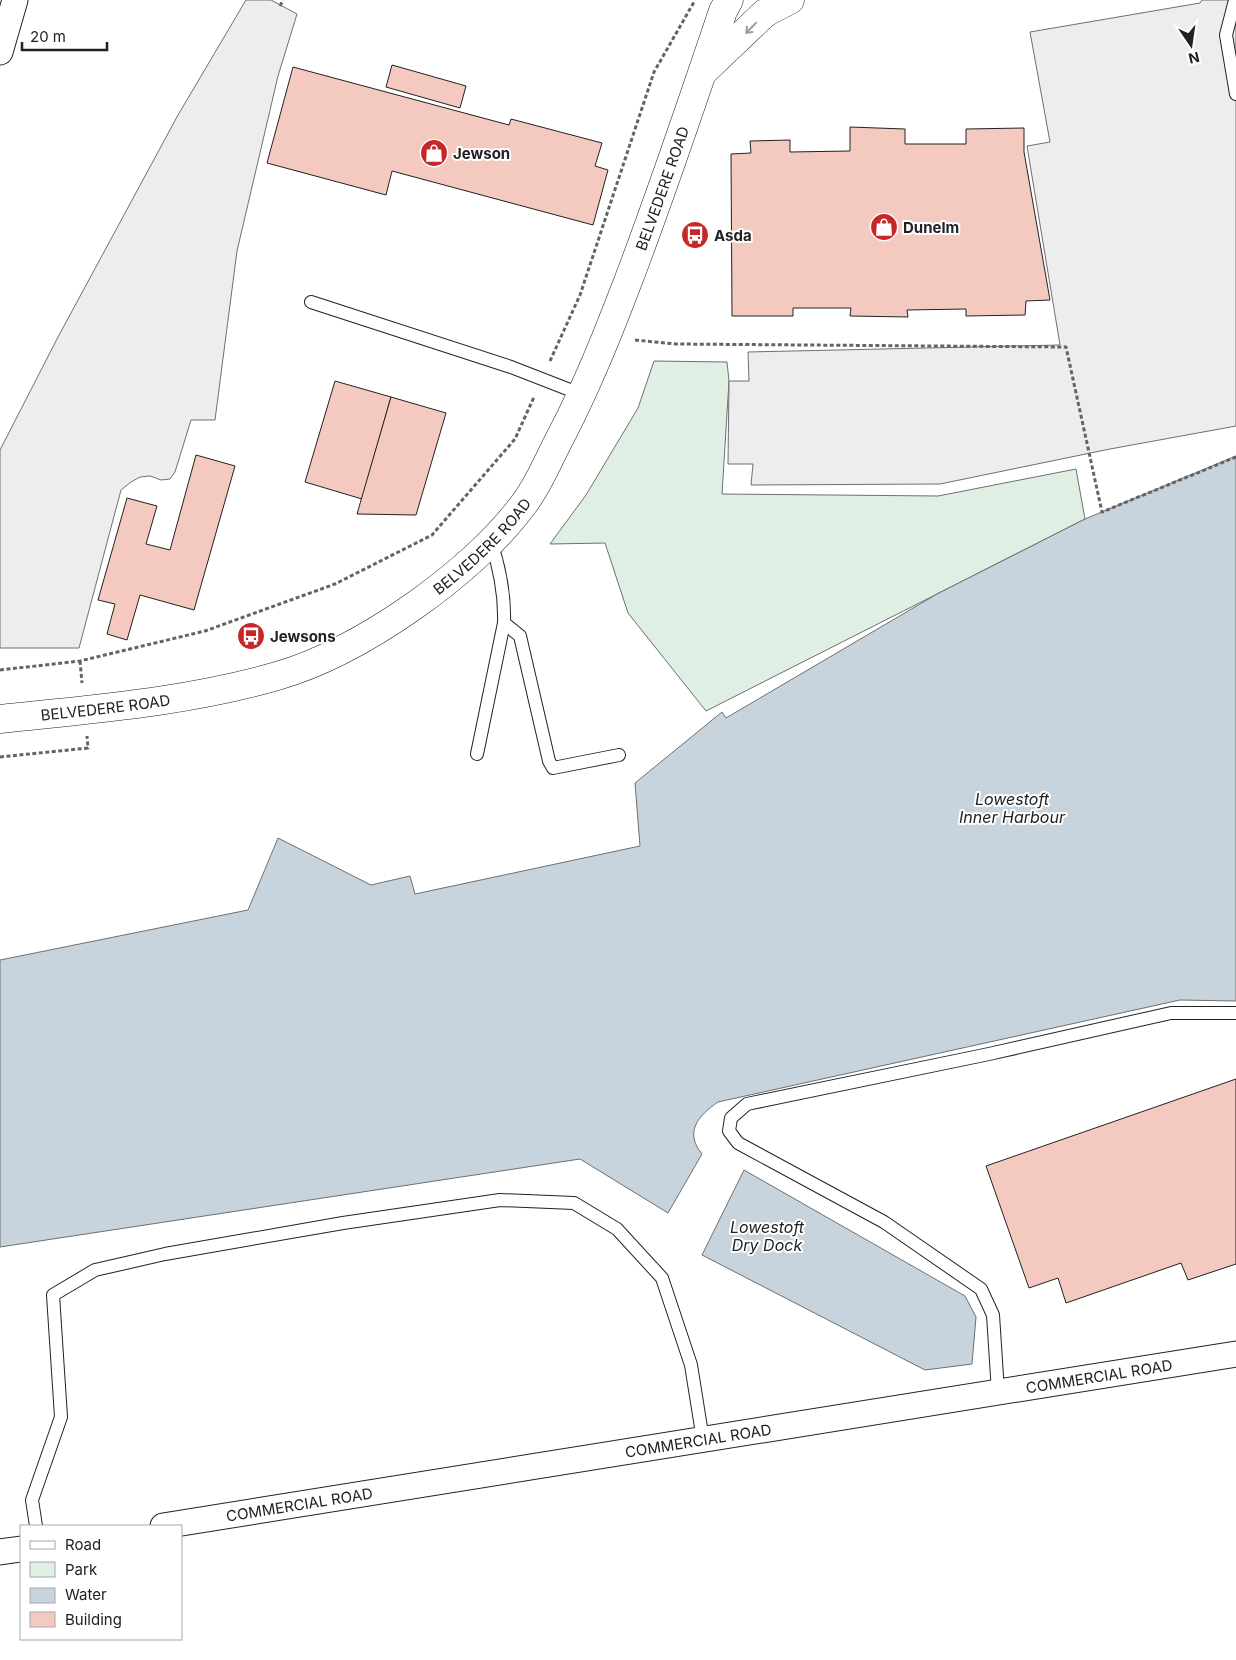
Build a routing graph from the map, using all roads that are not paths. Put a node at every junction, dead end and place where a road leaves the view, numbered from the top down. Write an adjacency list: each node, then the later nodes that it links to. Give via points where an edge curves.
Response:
1 (15, 0): 5 (street)
2 (729, 0): 6 (highway, BELVEDERE ROAD)
3 (790, 0): 6 (highway, BELVEDERE ROAD, one-way to 6, via 765,14)
4 (1235, 0): 7 (lane, via 1226,35)
5 (0, 52)
6 (702, 73): 9 (highway, BELVEDERE ROAD, via 649,226)
7 (1236, 94)
8 (312, 302): 9 (lane)
9 (583, 394): 10 (highway, BELVEDERE ROAD, via 524,504)
10 (491, 542): 11 (lane, via 500,572 505,604); 12 (highway, BELVEDERE ROAD, via 446,582 400,616 344,650 280,676 199,696)
11 (504, 624): 13 (lane); 14 (lane, via 520,636 553,768)
12 (4, 716)
13 (477, 754)
14 (619, 755)
15 (1236, 1012): 17 (lane, via 1171,1013 747,1104 731,1118 730,1131 738,1143 884,1222 981,1289 993,1315)
16 (1236, 1354): 17 (street, COMMERCIAL ROAD)
17 (998, 1392): 18 (street, COMMERCIAL ROAD)
18 (704, 1440): 19 (lane, via 691,1365 662,1278 617,1229 574,1203 500,1200 165,1254 95,1270 53,1296 61,1416 32,1500); 20 (street, COMMERCIAL ROAD)
19 (36, 1525)
20 (168, 1525)
21 (20, 1549): 22 (street)
22 (0, 1552)

